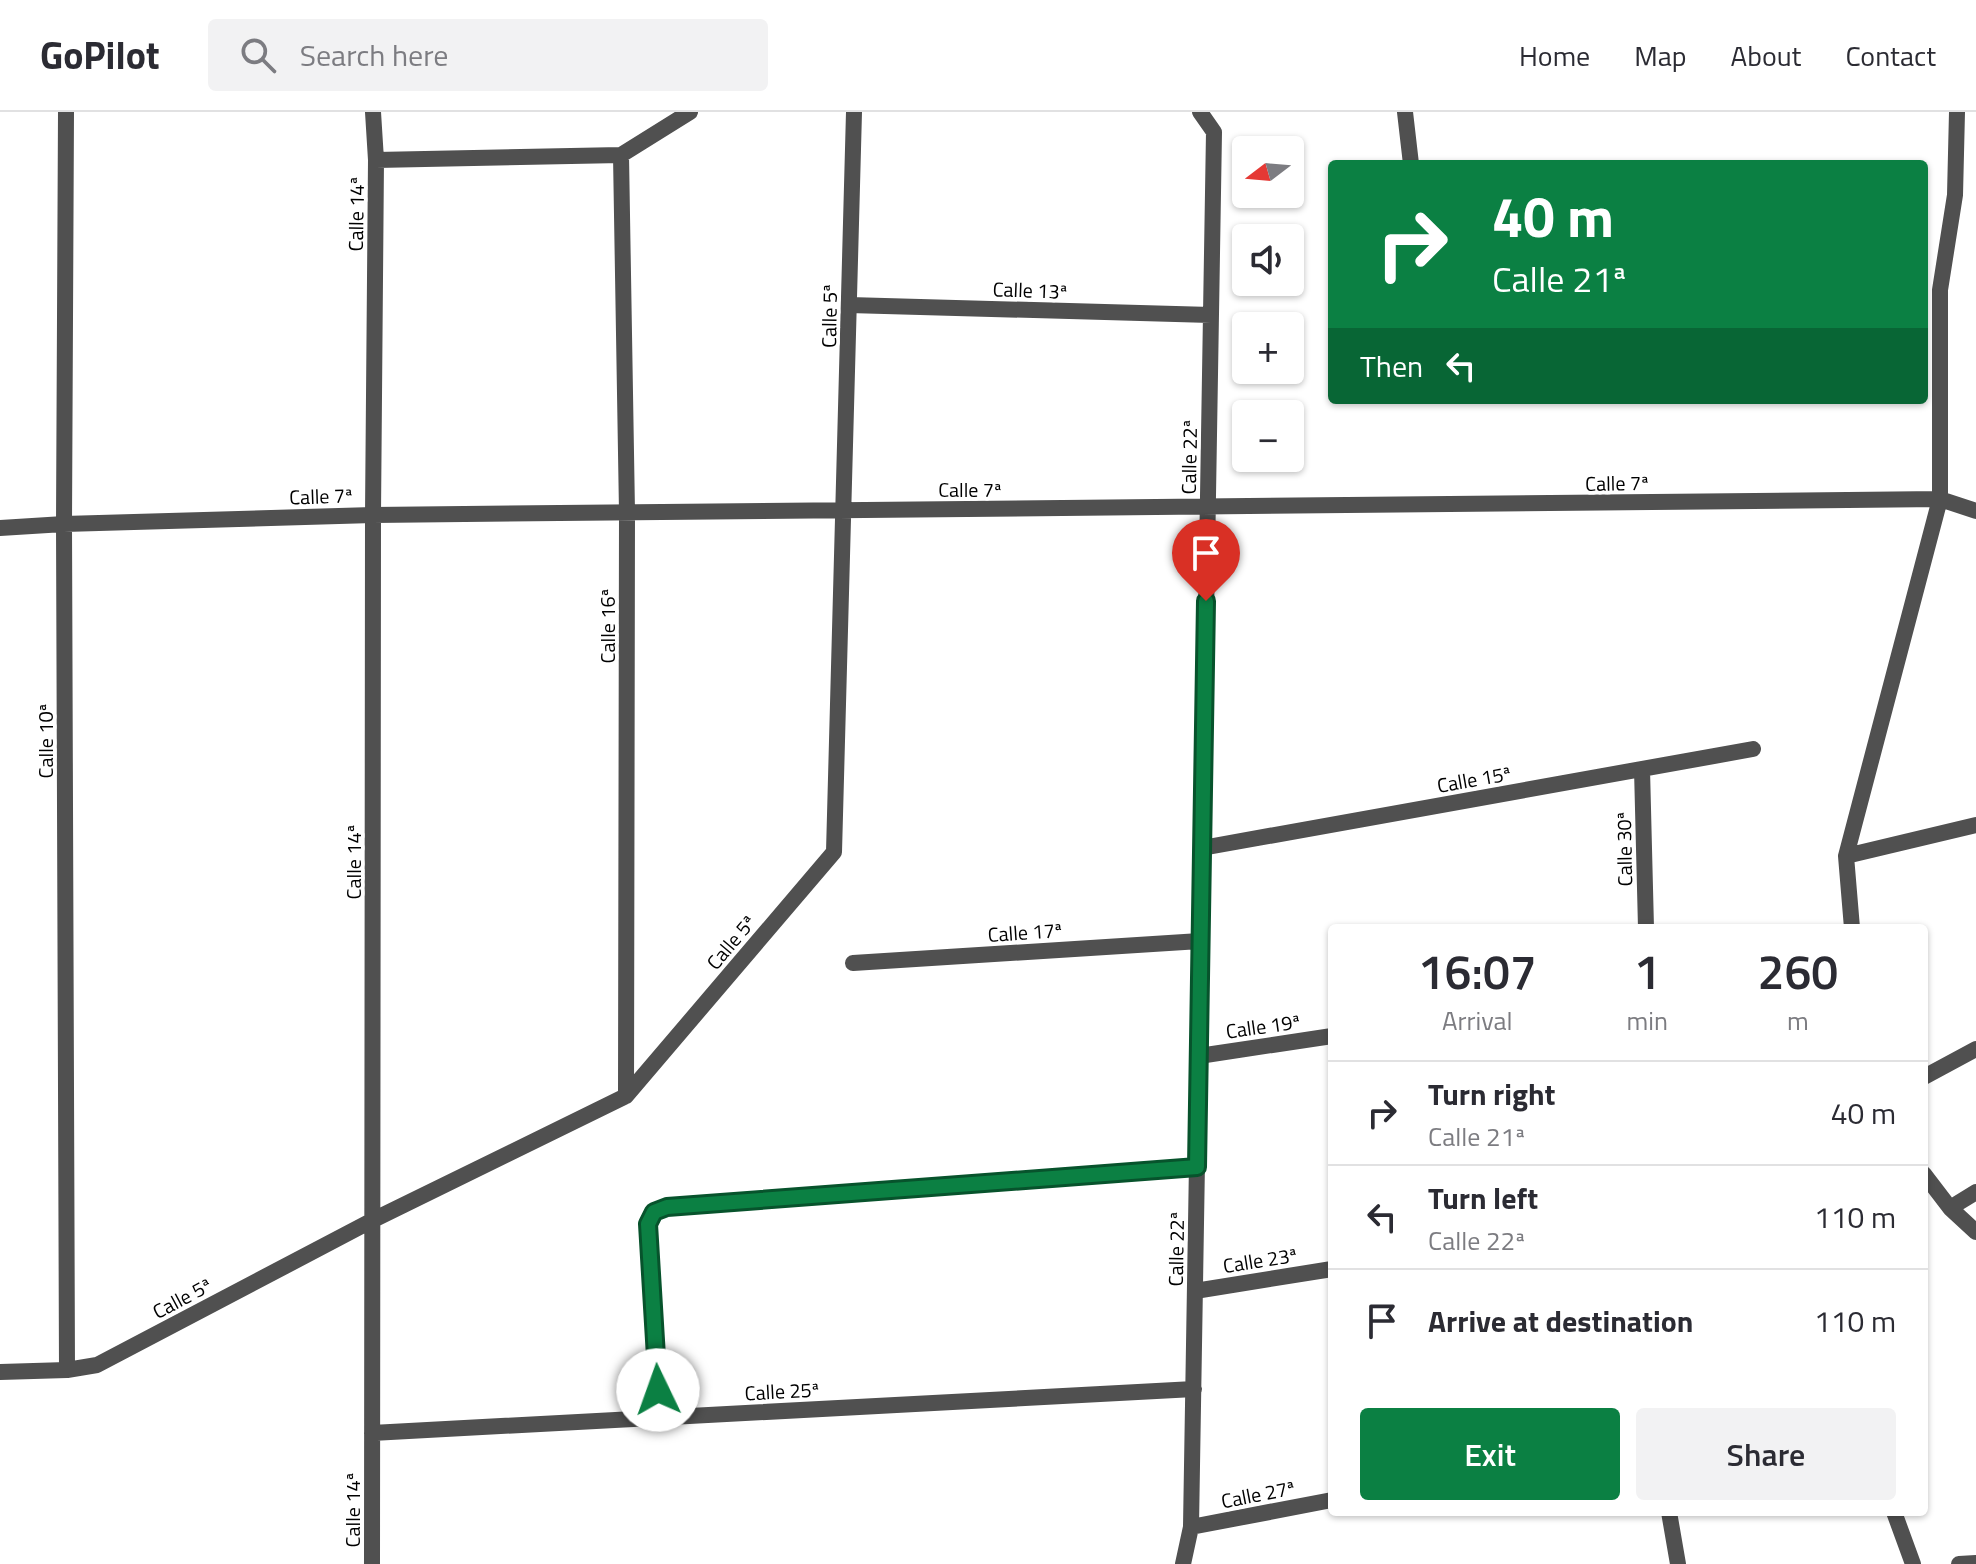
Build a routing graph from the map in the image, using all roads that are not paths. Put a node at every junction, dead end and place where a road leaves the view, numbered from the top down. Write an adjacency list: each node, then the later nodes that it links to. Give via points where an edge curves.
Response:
1 (66, 112): 20 (street, Calle 10ª)
2 (373, 112): 9 (street)
3 (690, 112): 8 (street)
4 (854, 112): 12 (street, Calle 5ª)
5 (1200, 112): 13 (street, Calle 22ª, via 1214,132)
6 (1405, 112): 10 (street)
7 (1957, 112): 11 (street, via 1955,195)
8 (621, 155): 9 (street); 18 (street, Calle 16ª)
9 (376, 160): 19 (street, Calle 14ª)
10 (1411, 160)
11 (1932, 290): 14 (street)
12 (849, 305): 13 (street, Calle 13ª); 16 (street, Calle 5ª)
13 (1211, 315): 15 (street, Calle 22ª)
14 (1940, 499): 15 (street, Calle 7ª); 17 (street, Calle 7ª); 26 (street)
15 (1208, 508): 16 (street, Calle 7ª); 25 (street, Calle 22ª)
16 (844, 510): 18 (street, Calle 7ª); 35 (street, Calle 5ª, via 834,852)
17 (1976, 511)
18 (627, 512): 19 (street, Calle 7ª); 35 (street, Calle 16ª)
19 (373, 515): 20 (street, Calle 7ª); 40 (street, Calle 14ª)
20 (64, 524): 21 (street, Calle 7ª); 44 (street, Calle 10ª)
21 (0, 528)
22 (1753, 749): 23 (street, Calle 15ª)
23 (1642, 769): 25 (street, Calle 15ª); 27 (street, Calle 30ª)
24 (1976, 825): 26 (street)
25 (1202, 848): 29 (street, Calle 22ª)
26 (1846, 856): 28 (street)
27 (1646, 924)
28 (1852, 924)
29 (1200, 941): 30 (street, Calle 17ª); 33 (street, Calle 22ª)
30 (853, 963)
31 (1328, 1037): 33 (street, Calle 19ª)
32 (1976, 1049): 34 (street)
33 (1199, 1056): 36 (street, Calle 22ª)
34 (1928, 1075)
35 (626, 1096): 40 (street, Calle 5ª)
36 (1197, 1167): 43 (street, Calle 22ª); 47 (street, via 654,1212 648,1224)
37 (1928, 1179): 39 (street)
38 (1976, 1192): 39 (street)
39 (1950, 1208): 41 (street)
40 (373, 1220): 44 (street, Calle 5ª, via 97,1365); 48 (street, Calle 14ª)
41 (1976, 1232)
42 (1328, 1270): 43 (street, Calle 23ª)
43 (1195, 1291): 46 (street, Calle 22ª)
44 (67, 1370): 45 (street, Calle 5ª)
45 (0, 1372)
46 (1194, 1389): 47 (street, Calle 25ª); 52 (street, Calle 22ª)
47 (660, 1417): 48 (street, Calle 25ª)
48 (372, 1433): 54 (street, Calle 14ª)
49 (1328, 1501): 52 (street, Calle 27ª)
50 (1670, 1516): 56 (street)
51 (1895, 1516): 57 (street)
52 (1191, 1527): 55 (street, Calle 22ª)
53 (1976, 1563): 58 (street)
54 (372, 1564)
55 (1183, 1564)
56 (1678, 1564)
57 (1913, 1564)
58 (1959, 1564)

